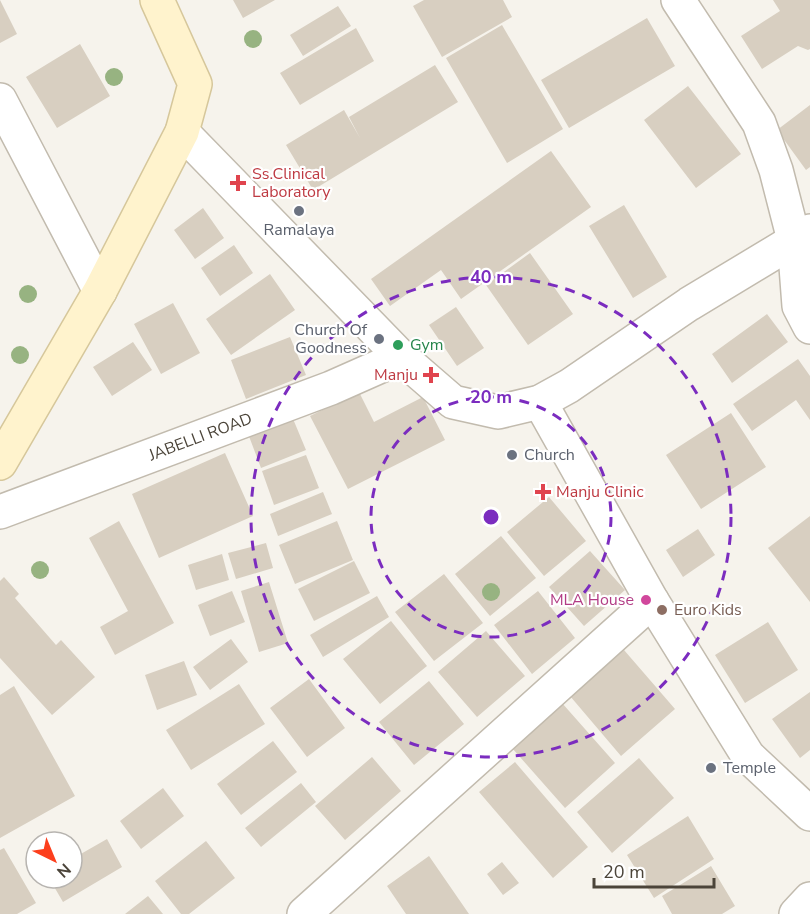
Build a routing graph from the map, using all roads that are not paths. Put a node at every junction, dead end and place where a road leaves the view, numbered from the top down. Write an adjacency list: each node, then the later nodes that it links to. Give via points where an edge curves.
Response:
1 (157, 0): 4 (main road, via 195,84)
2 (678, 0): 5 (street, via 759,123)
3 (0, 100): 6 (street)
4 (182, 132): 6 (main road); 8 (street)
5 (802, 235): 7 (street, via 799,306); 9 (street)
6 (100, 291): 10 (main road)
7 (810, 327)
8 (401, 357): 9 (street, via 453,402 498,412); 11 (street, JABELLI ROAD, via 331,388)
9 (540, 402): 12 (street)
10 (0, 464)
11 (0, 512)
12 (652, 601): 13 (street, via 748,756); 15 (street)
13 (810, 814)
14 (810, 900): 16 (street)
15 (304, 914)
16 (796, 914)

